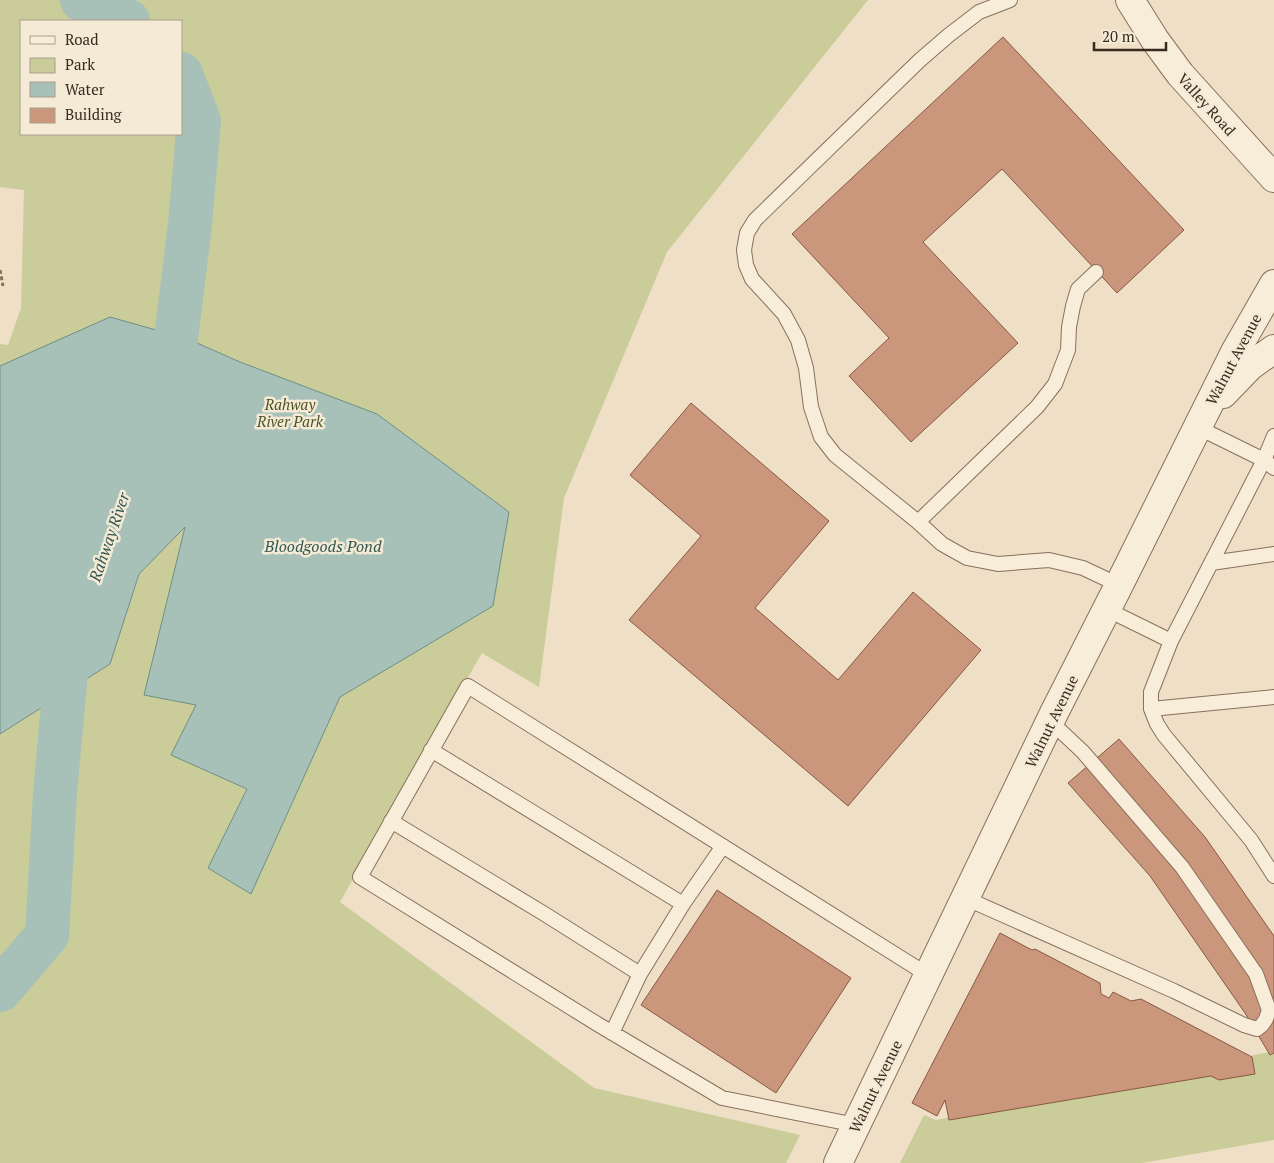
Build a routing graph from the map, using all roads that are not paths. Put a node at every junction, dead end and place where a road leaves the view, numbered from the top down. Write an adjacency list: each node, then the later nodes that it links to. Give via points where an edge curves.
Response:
1 (1010, 0): 10 (lane, via 979,12 920,60 755,220 747,232 746,265 752,279 784,314 798,340 806,368 811,407 821,437 835,455)
2 (1130, 0): 3 (street, Valley Road, via 1180,74)
3 (1274, 178)
4 (1096, 272): 10 (lane, via 1078,289 1068,350 1055,384 1037,407)
5 (1274, 284): 7 (street, Walnut Avenue)
6 (1274, 349): 7 (street, via 1233,383)
7 (1197, 427): 9 (lane); 13 (street, Walnut Avenue)
8 (1274, 436): 9 (lane)
9 (1269, 464): 12 (lane)
10 (918, 522): 13 (lane, via 942,544 967,558 998,564 1049,560 1083,568)
11 (1274, 554): 12 (lane)
12 (1211, 563): 15 (lane)
13 (1119, 585): 14 (street, Walnut Avenue)
14 (1106, 610): 15 (lane); 18 (street, Walnut Avenue)
15 (1171, 641): 17 (lane, via 1151,692)
16 (1274, 697): 17 (lane)
17 (1151, 710): 22 (lane, via 1164,735 1251,840)
18 (1050, 721): 23 (street, Walnut Avenue); 23 (lane, via 1083,752 1182,867 1256,974 1269,1010 1266,1020 1257,1029 1244,1024)
19 (431, 750): 20 (lane); 21 (lane, via 468,686); 24 (lane)
20 (391, 821): 25 (lane); 27 (lane, via 360,877)
21 (723, 846): 24 (lane); 26 (lane)
22 (1274, 876)
23 (965, 898): 26 (street, Walnut Avenue)
24 (683, 904): 25 (lane)
25 (640, 974): 27 (lane)
26 (928, 975): 28 (street, Walnut Avenue)
27 (612, 1033): 28 (lane, via 722,1098)
28 (856, 1125): 29 (street, Walnut Avenue)
29 (838, 1163)

